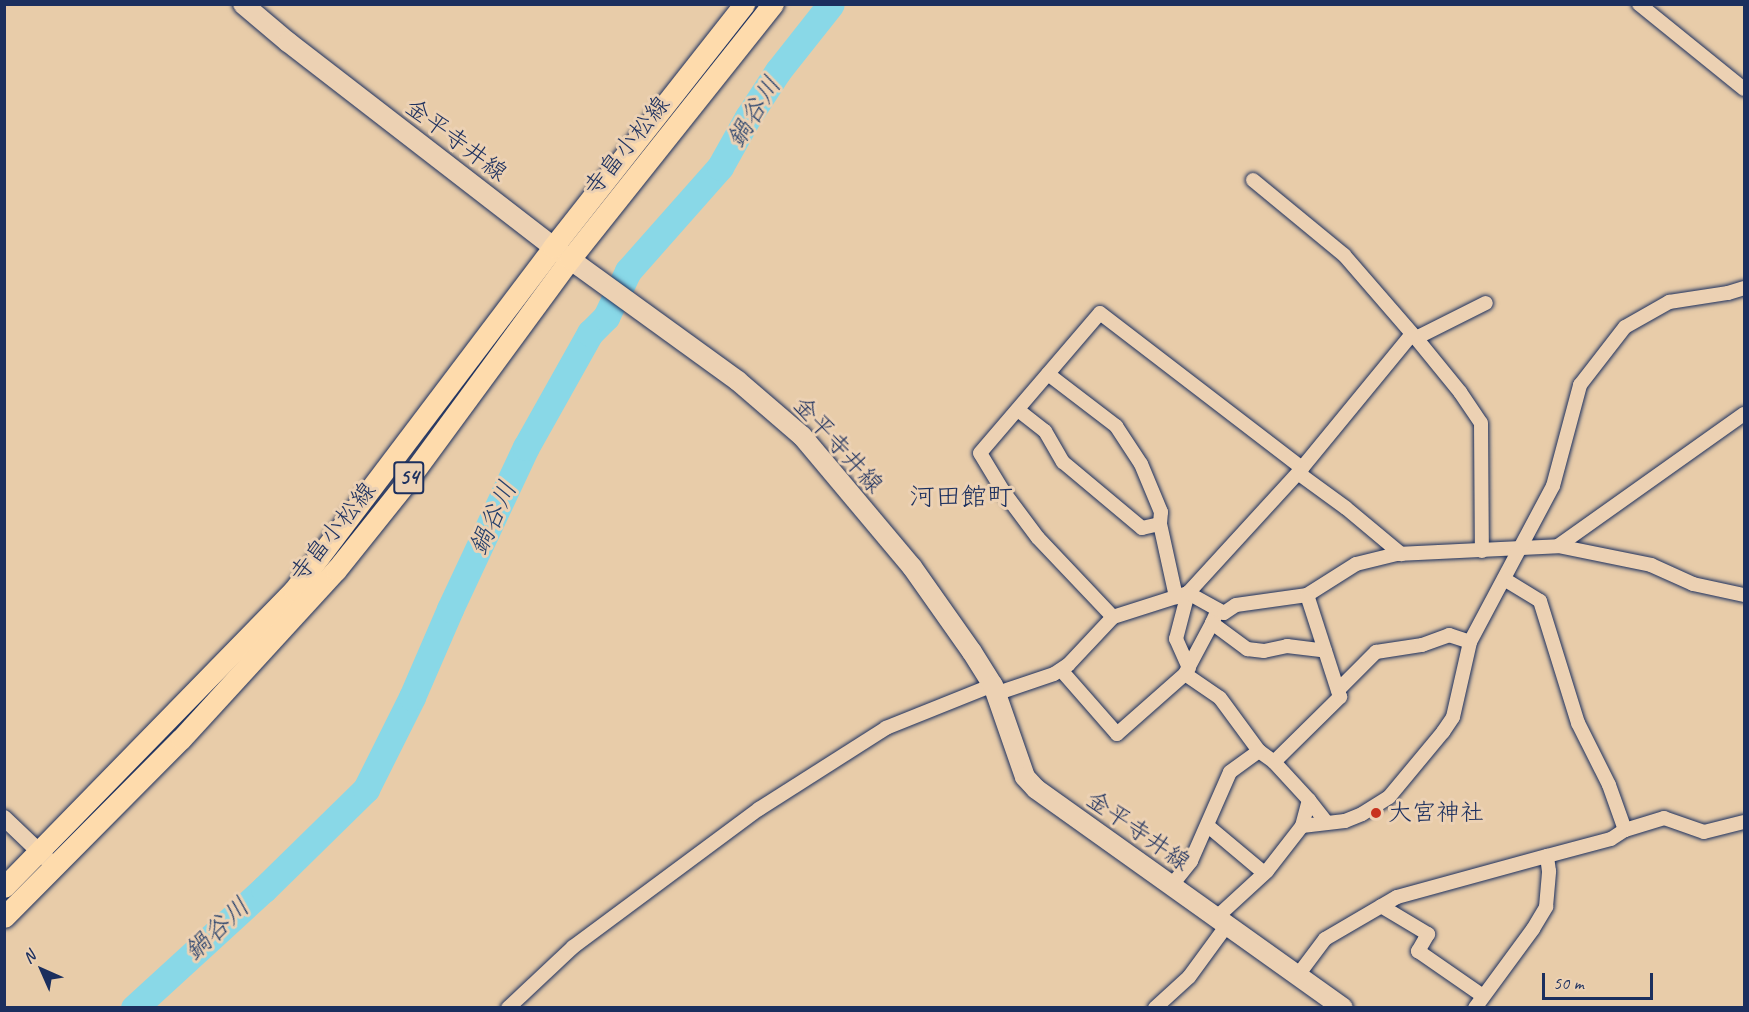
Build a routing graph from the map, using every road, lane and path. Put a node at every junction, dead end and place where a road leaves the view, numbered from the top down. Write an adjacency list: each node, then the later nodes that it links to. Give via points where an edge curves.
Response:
1 (243, 4): 7 (main road, 金平寺井線)
2 (744, 4): 7 (main road, 寺畠小松線 / 54)
3 (773, 4): 7 (main road, 寺畠小松線 / 54)
4 (1639, 4): 5 (street)
5 (1744, 89)
6 (1252, 180): 10 (street, via 1344,255)
7 (561, 253): 31 (main road, 金平寺井線, via 738,381 802,436 912,567); 43 (main road, 寺畠小松線 / 54, via 294,590)
8 (1744, 288): 17 (street, via 1669,302 1625,327 1580,385 1553,486)
9 (1486, 303): 10 (street)
10 (1414, 336): 14 (street); 18 (street, via 1480,423)
11 (1048, 374): 12 (street); 14 (street, via 1100,313); 15 (street, via 1116,426 1141,464 1161,512)
12 (1018, 410): 15 (street, via 1045,431 1063,462 1142,528); 25 (street, via 980,453 1038,538)
13 (1744, 414): 16 (street)
14 (1300, 471): 19 (street); 22 (street)
15 (1160, 524): 22 (street)
16 (1558, 546): 17 (street); 21 (street, via 1651,565 1694,584)
17 (1519, 549): 18 (street); 20 (street)
18 (1482, 551): 19 (street)
19 (1401, 554): 23 (street, via 1356,564)
20 (1504, 579): 27 (street); 41 (street, via 1540,601 1578,723 1609,785)
21 (1744, 594)
22 (1182, 595): 24 (street); 25 (street); 30 (street, via 1176,639)
23 (1307, 595): 24 (street, via 1236,605 1224,613); 28 (street)
24 (1218, 610): 26 (street)
25 (1113, 617): 29 (street)
26 (1212, 623): 28 (street, via 1247,649 1264,651 1287,646); 30 (street)
27 (1470, 642): 32 (street, via 1449,635 1422,645 1376,652); 38 (street, via 1453,717 1443,732 1389,797 1362,814)
28 (1325, 651): 32 (street)
29 (1061, 670): 30 (street, via 1118,734); 31 (street)
30 (1187, 671): 33 (street, via 1220,698)
31 (994, 689): 46 (main road, 金平寺井線, via 1025,777 1036,789); 52 (street, via 886,728 759,809 573,947)
32 (1338, 690): 34 (street, via 1340,698)
33 (1259, 751): 34 (street); 39 (street, via 1230,772)
34 (1274, 762): 35 (street)
35 (1309, 801): 38 (street); 40 (street)
36 (4, 818): 43 (street)
37 (1744, 822): 41 (street, via 1704,832 1664,818)
38 (1327, 823): 40 (street)
39 (1208, 826): 44 (street); 46 (street, via 1191,861)
40 (1302, 826): 44 (street)
41 (1625, 830): 42 (street, via 1611,839)
42 (1547, 856): 47 (street, via 1397,897); 51 (street, via 1546,907)
43 (46, 859): 45 (main road, 寺畠小松線 / 54); 48 (main road, 寺畠小松線 / 54)
44 (1264, 873): 49 (street)
45 (4, 886)
46 (1171, 886): 49 (main road, 金平寺井線)
47 (1381, 906): 50 (street, via 1325,939); 51 (street, via 1428,934 1418,951)
48 (4, 917)
49 (1222, 921): 50 (main road, 金平寺井線); 53 (street, via 1189,977)
50 (1298, 975): 54 (main road, 金平寺井線)
51 (1483, 996): 55 (street)
52 (508, 1008)
53 (1155, 1008)
54 (1343, 1008)
55 (1474, 1008)

